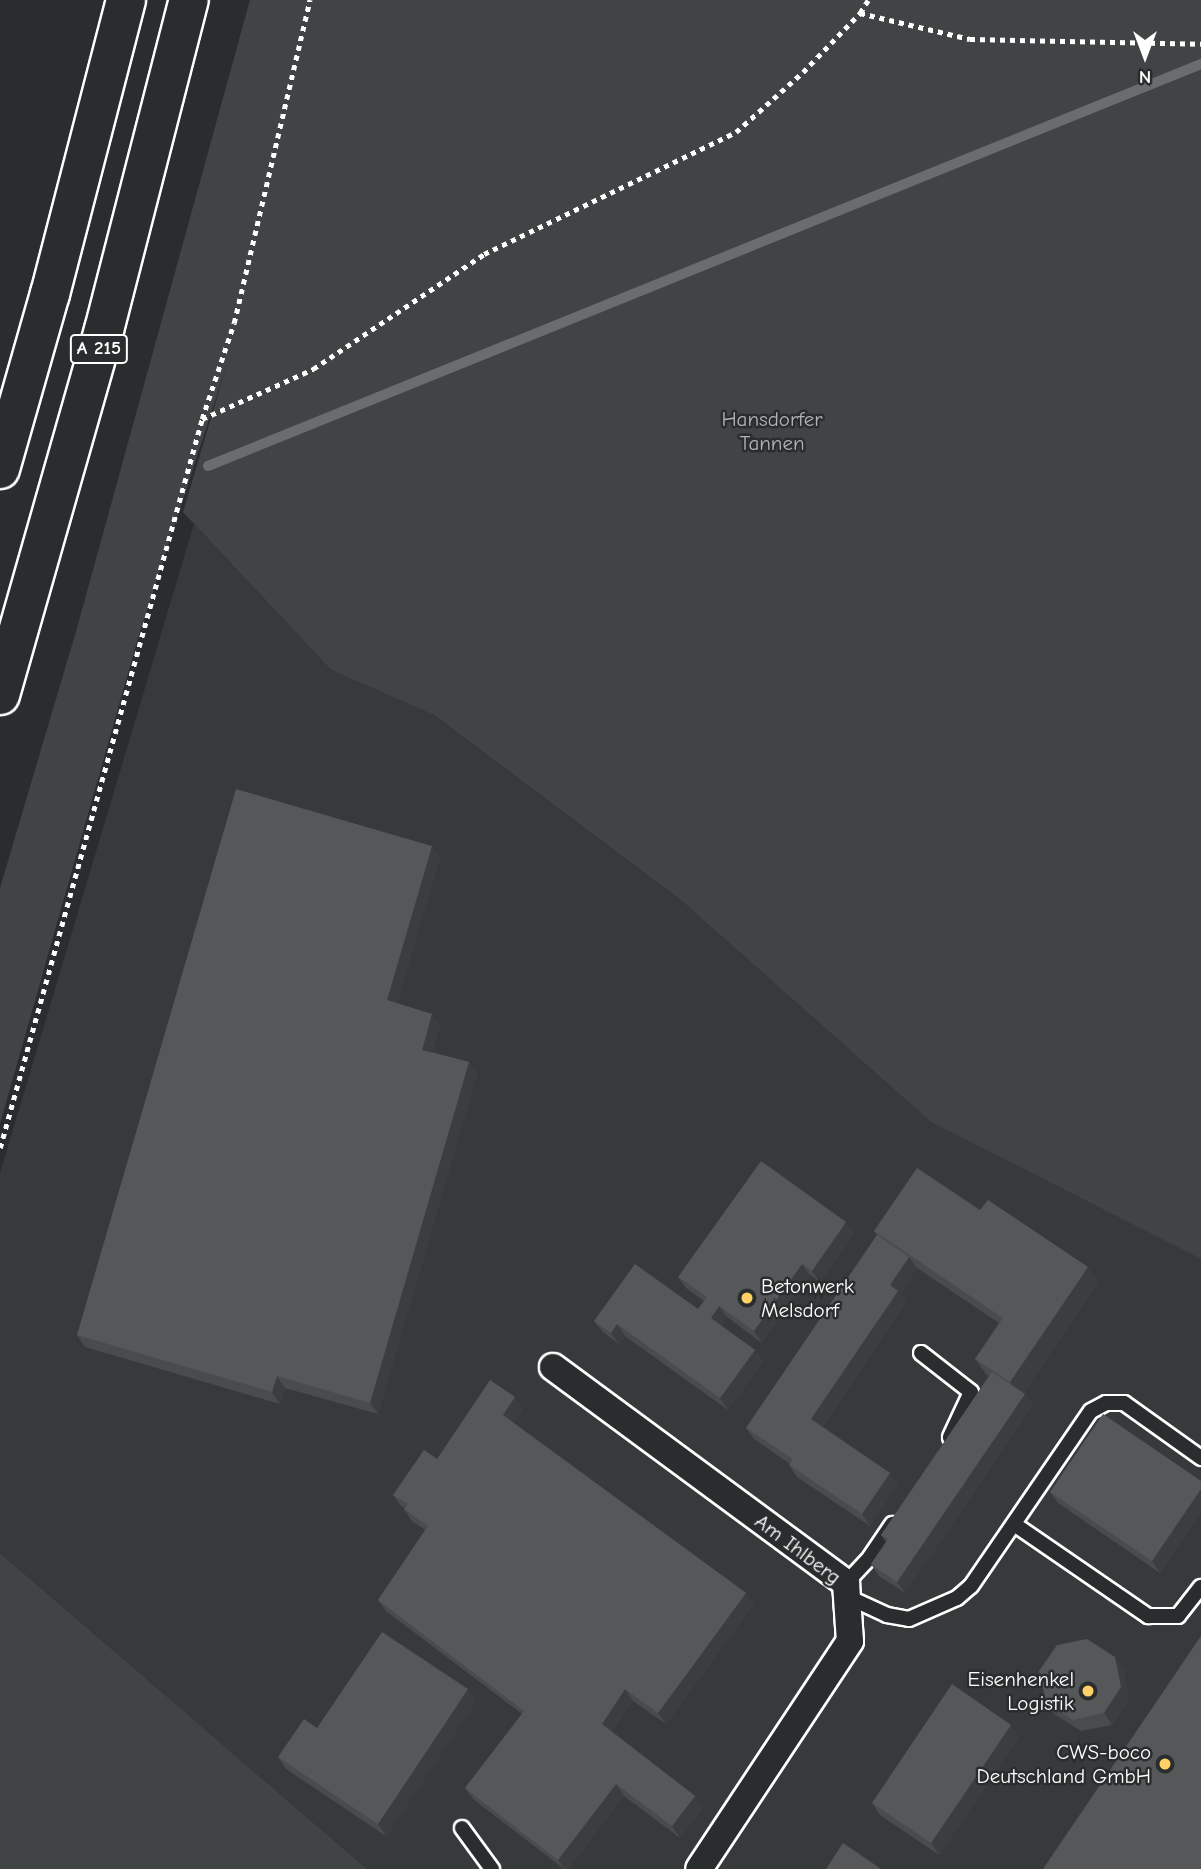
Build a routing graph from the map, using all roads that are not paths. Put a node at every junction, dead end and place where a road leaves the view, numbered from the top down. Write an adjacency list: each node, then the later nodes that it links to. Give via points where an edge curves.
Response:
1 (126, 0): 3 (highway, A 215)
2 (189, 0): 4 (highway, A 215, via 104,330)
3 (0, 468)
4 (0, 695)
5 (921, 1353): 7 (lane, via 971,1392)
6 (552, 1367): 12 (street, Am Ihlberg)
7 (938, 1454)
8 (1201, 1458): 10 (lane, via 1124,1403 1105,1403 1091,1411)
9 (900, 1510): 12 (lane)
10 (1014, 1524): 11 (lane, via 1148,1616 1178,1616); 12 (lane, via 971,1586 940,1608 909,1619 887,1615)
11 (1201, 1587)
12 (846, 1590): 15 (street, Am Ihlberg, via 850,1641)
13 (462, 1828): 14 (lane)
14 (492, 1869)
15 (699, 1869)

